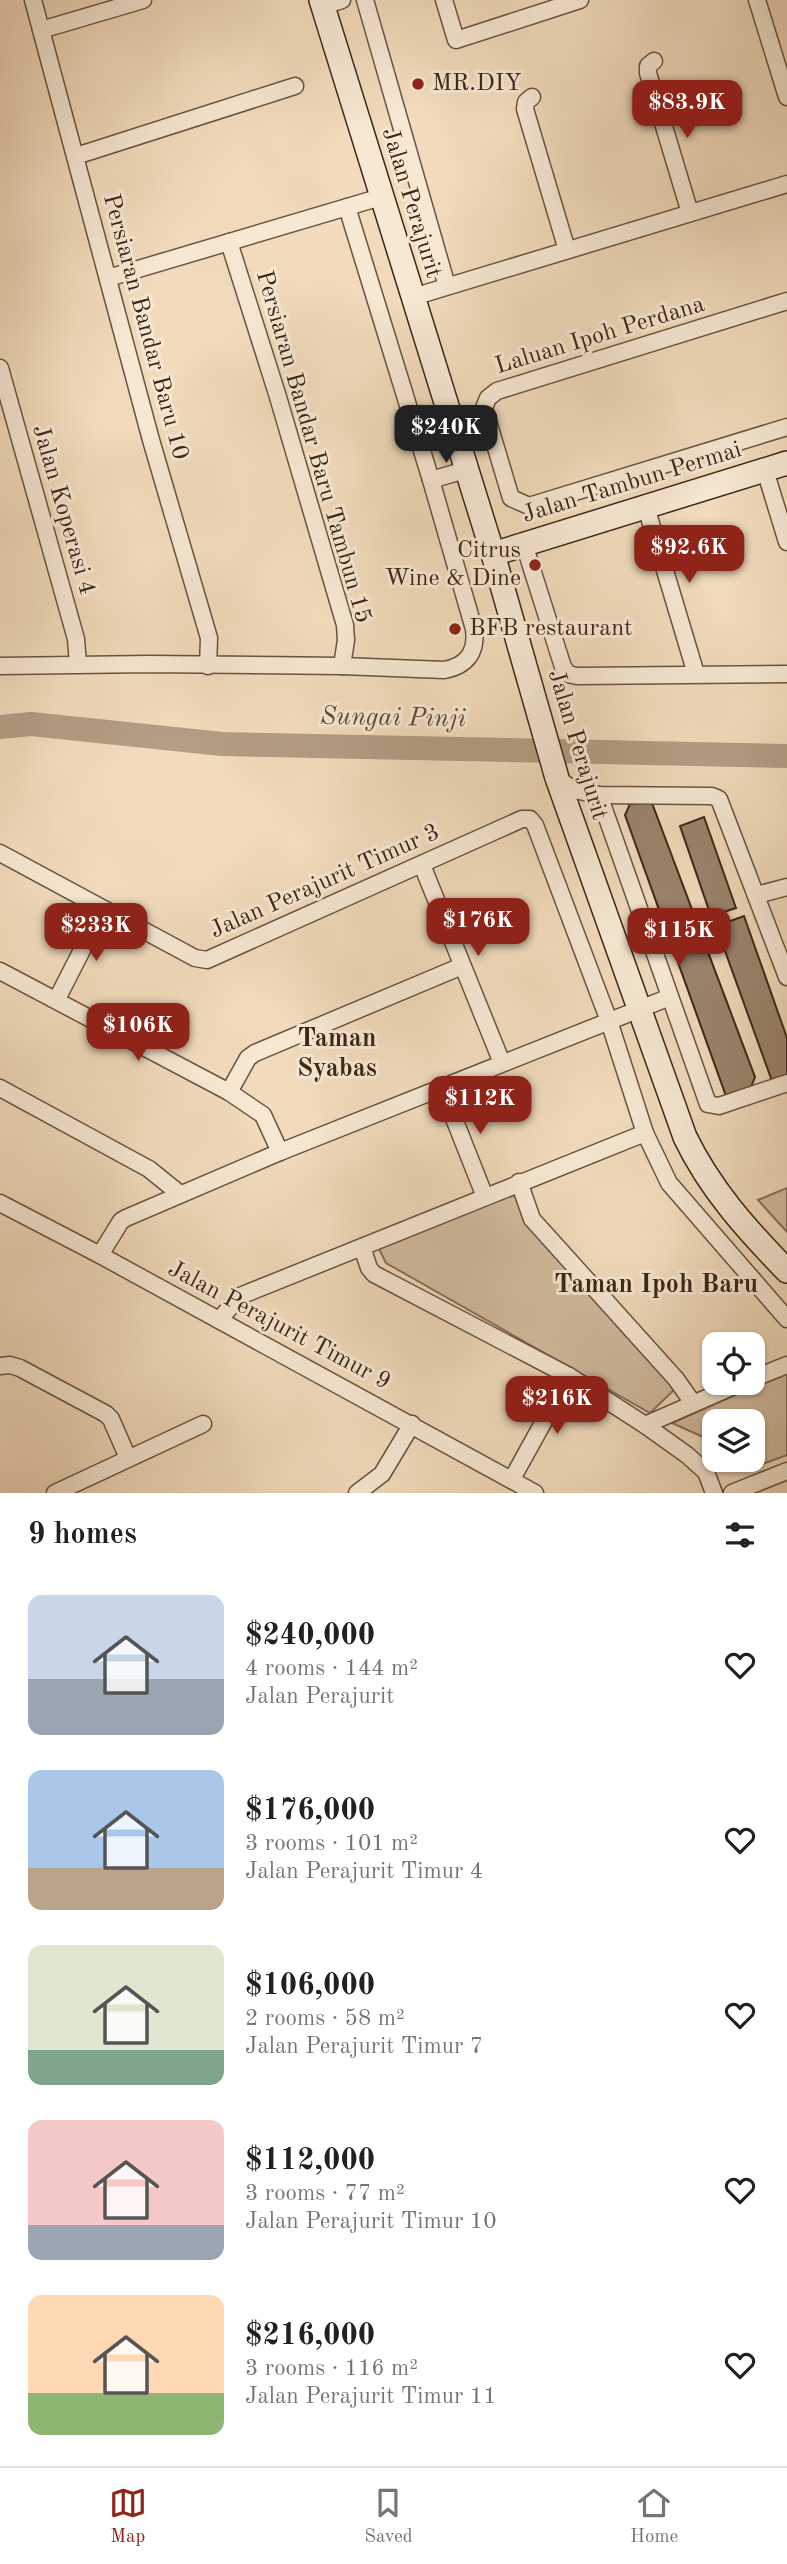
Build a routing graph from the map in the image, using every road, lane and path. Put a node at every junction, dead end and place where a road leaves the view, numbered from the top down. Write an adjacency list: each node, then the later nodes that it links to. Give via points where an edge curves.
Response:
1 (33, 0): 8 (street, Persiaran Bandar Baru 10)
2 (143, 0): 8 (street)
3 (365, 0): 21 (street)
4 (444, 0): 6 (street, via 456,40)
5 (757, 0): 12 (street)
6 (576, 1)
7 (329, 2): 15 (street, Jalan Perajurit)
8 (41, 30): 13 (street, Persiaran Bandar Baru 10)
9 (654, 61): 17 (street, via 648,73)
10 (296, 86): 13 (street)
11 (532, 97): 19 (street, via 526,109)
12 (787, 97)
13 (76, 156): 20 (street, Persiaran Bandar Baru 10)
14 (787, 184): 17 (street)
15 (381, 197): 16 (street); 22 (street, Jalan Perajurit)
16 (347, 207): 18 (street); 29 (street)
17 (690, 212): 19 (street)
18 (229, 242): 20 (street); 37 (street, Persiaran Bandar Baru Tambun 15, via 345,625)
19 (567, 250): 21 (street)
20 (108, 278): 36 (street, Persiaran Bandar Baru 10, via 209,638)
21 (447, 286): 22 (street)
22 (413, 297): 27 (street, Jalan Perajurit)
23 (787, 301): 25 (street, Laluan Ipoh Perdana, via 492,393 485,402 511,498 529,506)
24 (0, 368): 34 (street, Jalan Koperasi 4, via 76,639)
25 (787, 427)
26 (787, 463): 28 (street, Jalan Tambun Permai)
27 (465, 470): 29 (street); 33 (street, Jalan Perajurit)
28 (765, 470): 30 (street, Jalan Tambun Permai); 31 (street)
29 (431, 480): 37 (street, via 474,629 472,652 455,668)
30 (646, 507): 32 (street, Jalan Tambun Permai); 38 (street)
31 (787, 542)
32 (524, 544): 33 (street, Jalan Tambun Permai); 38 (street, via 568,674)
33 (493, 554): 40 (street, Jalan Perajurit)
34 (78, 664): 35 (street); 36 (street)
35 (0, 666)
36 (208, 666): 37 (street)
37 (342, 666)
38 (696, 674): 39 (street)
39 (787, 674)
40 (557, 778): 41 (street, via 574,790); 52 (street, Jalan Perajurit)
41 (599, 795): 45 (street, via 712,796 721,802); 50 (street)
42 (0, 853): 46 (street, Jalan Perajurit Timur 3)
43 (422, 865): 46 (street, Jalan Perajurit Timur 3, via 207,960); 47 (street); 53 (street, Jalan Perajurit Timur 3, via 530,819)
44 (787, 887): 45 (street)
45 (757, 895): 49 (street)
46 (103, 909): 51 (street)
47 (462, 966): 54 (street); 58 (street, via 255,1053)
48 (0, 971): 51 (street)
49 (787, 977)
50 (670, 997): 52 (street); 55 (street, via 711,1106)
51 (57, 999): 58 (street)
52 (640, 1008): 53 (street); 67 (street, Jalan Perajurit, via 700,1168)
53 (610, 1021): 54 (street); 59 (street)
54 (502, 1063): 57 (street)
55 (787, 1083)
56 (0, 1088): 62 (street, via 149,1169)
57 (442, 1088): 60 (street); 63 (street)
58 (229, 1092): 60 (street, via 263,1115)
59 (645, 1133): 61 (street); 68 (street, via 669,1183)
60 (280, 1152): 62 (street)
61 (519, 1182): 63 (street); 75 (street, via 532,1219)
62 (180, 1195): 66 (street, via 123,1219)
63 (485, 1197): 65 (street)
64 (0, 1203): 66 (street, Jalan Perajurit Timur 9)
65 (362, 1247): 69 (street, via 240,1296); 73 (street, via 374,1274)
66 (100, 1255): 69 (street, Jalan Perajurit Timur 9)
67 (787, 1271)
68 (787, 1319)
69 (219, 1320): 77 (street, Jalan Perajurit Timur 9)
70 (787, 1365): 72 (street)
71 (0, 1366): 79 (street, via 20,1368 106,1414)
72 (765, 1374)
73 (569, 1376): 78 (street); 81 (street)
74 (712, 1395): 75 (street)
75 (693, 1403): 78 (street)
76 (203, 1424): 79 (street)
77 (412, 1424): 81 (street, Jalan Perajurit Timur 9); 83 (street, via 382,1474)
78 (645, 1425): 85 (street, via 706,1472)
79 (128, 1458): 82 (street)
80 (787, 1471): 86 (street)
81 (512, 1479): 84 (street, Jalan Perajurit Timur 9)
82 (55, 1493)
83 (357, 1493)
84 (535, 1493)
85 (714, 1493)
86 (732, 1493)

